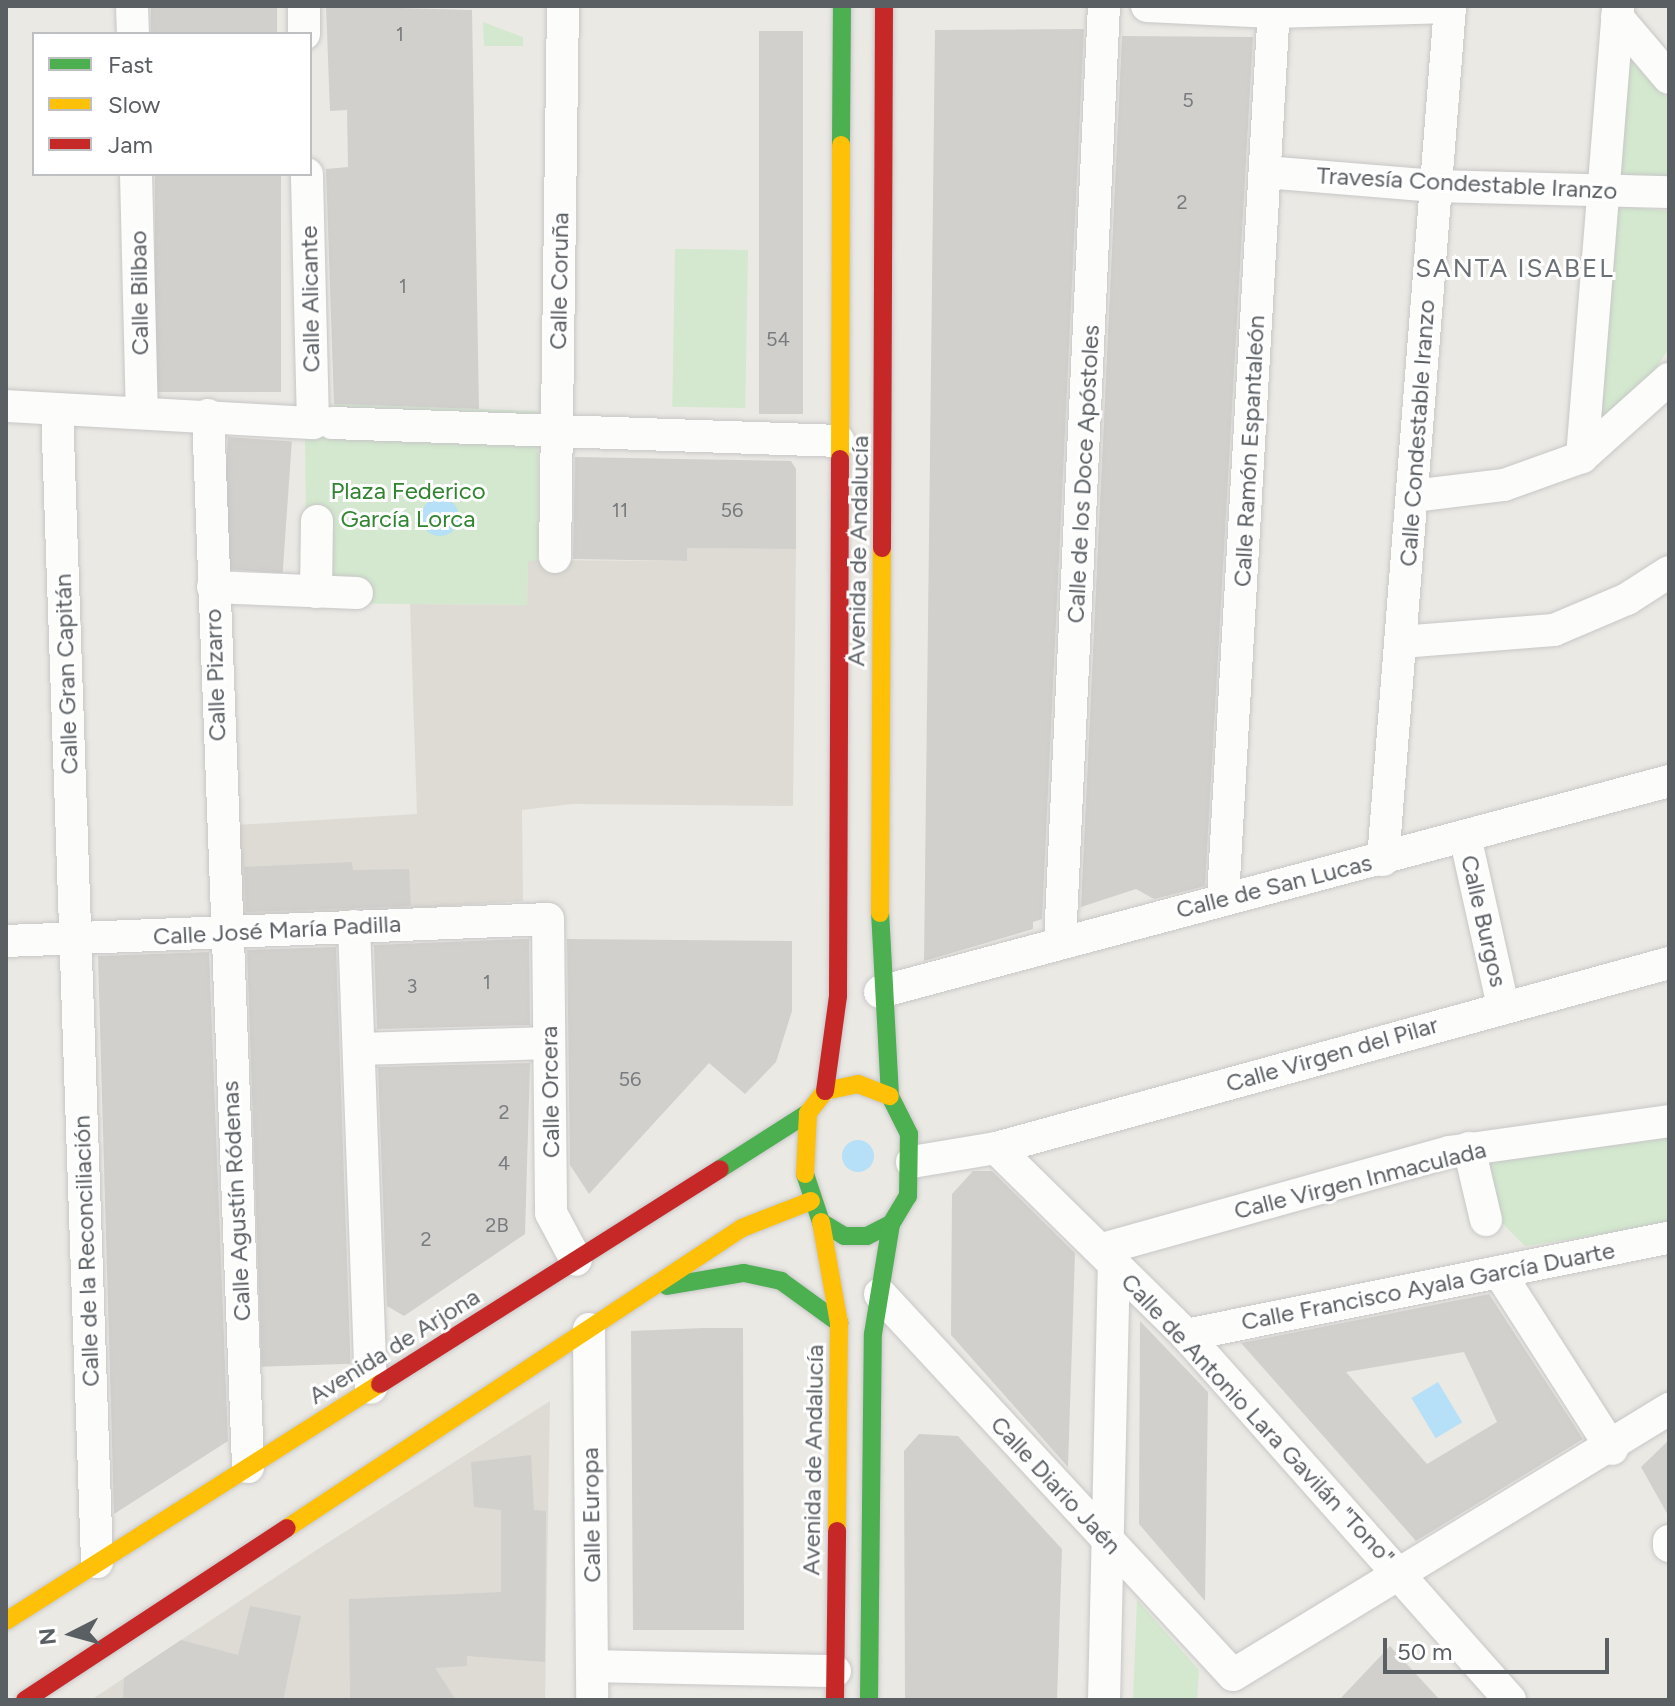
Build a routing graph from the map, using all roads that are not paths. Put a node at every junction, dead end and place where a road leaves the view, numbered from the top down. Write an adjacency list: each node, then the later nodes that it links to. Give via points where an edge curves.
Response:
1 (132, 6): 11 (street)
2 (304, 6): 12 (street)
3 (563, 6): 26 (street, Calle Coruña)
4 (842, 6): 27 (main road, Avenida de Andalucía)
5 (884, 6): 48 (main road, Avenida de Andalucía)
6 (1104, 6): 46 (street, Calle de los Doce Apóstoles)
7 (1147, 6): 9 (street)
8 (1450, 6): 9 (street); 17 (street, Calle Condestable Iranzo)
9 (1274, 9): 14 (street, Calle Ramón Espantaleón)
10 (1617, 12): 13 (street); 18 (street)
11 (133, 32)
12 (304, 32)
13 (1669, 78)
14 (1265, 172): 17 (street, Travesía Condestable Iranzo); 40 (street, Calle Ramón Espantaleón)
15 (136, 176): 23 (street, Calle Bilbao)
16 (307, 176): 25 (street, Calle Alicante)
17 (1435, 186): 18 (street, Travesía Condestable Iranzo); 29 (street, Calle Condestable Iranzo)
18 (1603, 189): 19 (street, Travesía Condestable Iranzo); 28 (street)
19 (1669, 192)
20 (1669, 379): 28 (street)
21 (6, 406): 22 (street)
22 (57, 409): 23 (street); 44 (street, Calle Gran Capitán)
23 (142, 412): 24 (street)
24 (208, 415): 25 (street); 33 (street, Calle Pizarro)
25 (323, 423): 26 (street)
26 (557, 435): 27 (street); 31 (street, Calle Coruña)
27 (839, 441): 52 (main road, Avenida de Andalucía, via 838,996)
28 (1582, 457): 29 (street, via 1504,485)
29 (1413, 496): 36 (street, Calle Condestable Iranzo)
30 (317, 521): 34 (street)
31 (555, 557)
32 (1669, 572): 36 (street, via 1627,599 1554,630)
33 (213, 587): 34 (street); 43 (street, Calle Pizarro)
34 (316, 592): 35 (street)
35 (357, 593)
36 (1401, 642): 39 (street, Calle Condestable Iranzo)
37 (1669, 781): 38 (street, Calle de San Lucas)
38 (1465, 836): 39 (street, Calle de San Lucas); 49 (street, Calle Burgos)
39 (1383, 860): 40 (street, Calle de San Lucas)
40 (1223, 897): 46 (street, Calle de San Lucas)
41 (548, 919): 42 (street, Calle José María Padilla); 50 (street, Calle Orcera)
42 (354, 926): 43 (street, Calle José María Padilla); 51 (street)
43 (223, 934): 44 (street, Calle José María Padilla); 75 (street, Calle Agustín Ródenas)
44 (75, 939): 45 (street, Calle José María Padilla); 77 (street, Calle de la Reconciliación)
45 (6, 941)
46 (1060, 942): 48 (street, Calle de San Lucas)
47 (1669, 963): 49 (street, Calle Virgen del Pilar)
48 (880, 992): 53 (main road, Avenida de Andalucía)
49 (1503, 1006): 56 (street, Calle Virgen del Pilar)
50 (549, 1043): 51 (street); 65 (street, Calle Orcera, via 551,1213)
51 (360, 1049): 72 (street)
52 (825, 1091): 53 (main road, via 858,1084); 54 (main road)
53 (890, 1096): 58 (main road, via 909,1134)
54 (808, 1113): 59 (main road, via 804,1169); 65 (main road, Avenida de Arjona)
55 (1669, 1121): 57 (street, Calle Virgen Inmaculada)
56 (996, 1148): 58 (street, Calle Virgen del Pilar); 64 (street, Calle de Antonio Lara Gavilán "Tono")
57 (1469, 1148): 60 (street); 64 (street, Calle Virgen Inmaculada)
58 (912, 1162): 62 (main road, via 908,1196)
59 (811, 1201): 61 (main road); 67 (main road, via 742,1228)
60 (1486, 1220)
61 (821, 1222): 62 (main road, via 844,1236 867,1236); 69 (main road, Avenida de Andalucía)
62 (891, 1224): 68 (main road)
63 (1669, 1238): 66 (street, Calle Francisco Ayala García Duarte)
64 (1108, 1256): 71 (street, Calle de Antonio Lara Gavilán "Tono"); 76 (street)
65 (576, 1260): 72 (main road, Avenida de Arjona)
66 (1499, 1272): 71 (street, Calle Francisco Ayala García Duarte); 74 (street)
67 (653, 1288): 69 (main road, via 755,1275 781,1281); 70 (main road)
68 (880, 1294): 76 (street, Calle Diario Jaén); 85 (main road, via 873,1334)
69 (839, 1323): 81 (main road, Avenida de Andalucía)
70 (589, 1329): 80 (street, Calle Europa); 83 (main road)
71 (1186, 1335): 78 (street, Calle de Antonio Lara Gavilán "Tono")
72 (371, 1388): 75 (main road, Avenida de Arjona)
73 (1669, 1409): 74 (street)
74 (1612, 1449): 78 (street)
75 (248, 1467): 77 (main road, Avenida de Arjona)
76 (1109, 1543): 82 (street, Calle Diario Jaén); 86 (street)
77 (97, 1562): 79 (main road, Avenida de Arjona)
78 (1401, 1575): 82 (street); 87 (street, Calle de Antonio Lara Gavilán "Tono")
79 (6, 1621)
80 (593, 1666): 81 (street); 84 (street, Calle Europa)
81 (835, 1686)
82 (1232, 1688)
83 (25, 1700)
84 (592, 1700)
85 (869, 1700)
86 (1104, 1700)
87 (1510, 1700)

